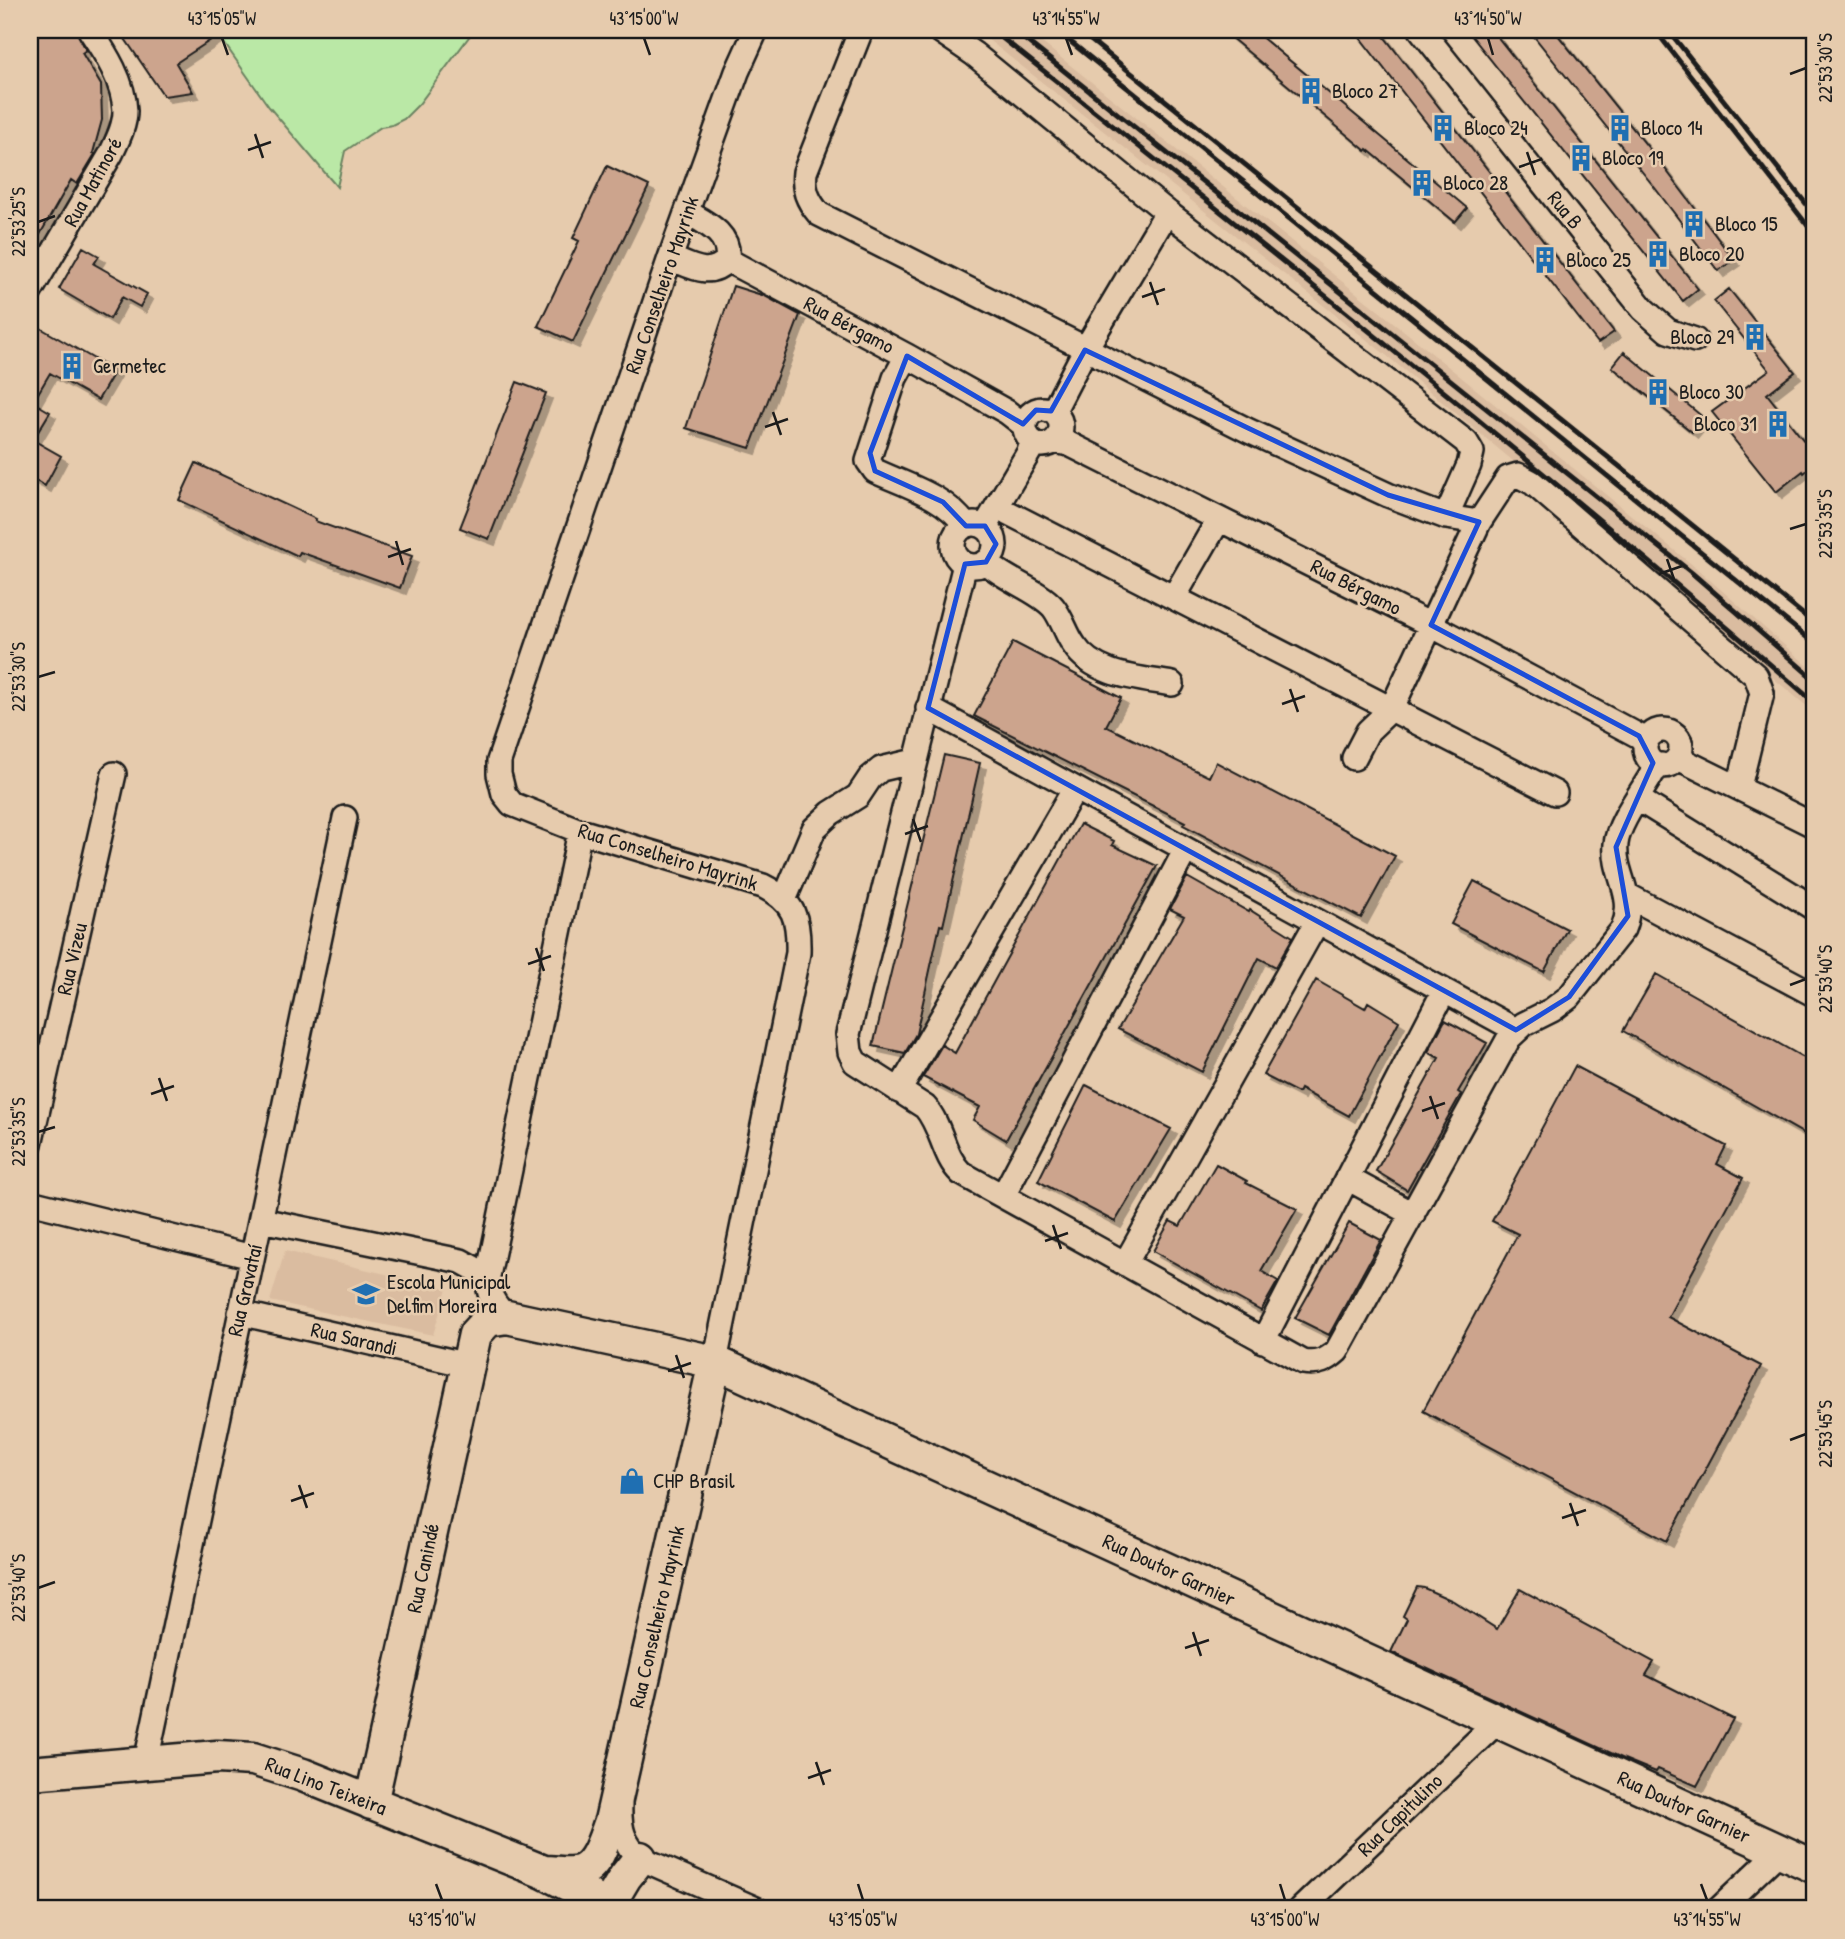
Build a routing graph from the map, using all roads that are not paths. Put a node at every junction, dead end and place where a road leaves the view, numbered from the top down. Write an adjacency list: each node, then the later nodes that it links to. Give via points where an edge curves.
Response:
1 (90, 30): 10 (street, Rua Matinoré, via 121,91 125,113 121,132)
2 (756, 30): 6 (street, Rua Conselheiro Mayrink)
3 (861, 30): 12 (street, via 805,172 811,204 819,214)
4 (939, 30): 7 (street)
5 (1421, 30): 11 (street, Rua B, via 1643,309 1668,331)
6 (687, 212): 8 (street, Rua Conselheiro Mayrink); 9 (street, via 722,236)
7 (1167, 212): 12 (street); 15 (street, via 1466,442 1472,452 1469,465)
8 (670, 258): 9 (street, via 704,270 713,270); 35 (street, Rua Conselheiro Mayrink, via 499,761 504,794 512,804)
9 (727, 260): 13 (street, Rua Bérgamo)
10 (30, 292)
11 (1695, 340)
12 (1085, 350): 14 (street); 15 (street, via 1249,431)
13 (907, 356): 14 (street, Rua Bérgamo); 16 (street, via 895,378 868,461 875,471 956,512)
14 (1041, 428): 16 (street); 17 (street, Rua Bérgamo)
15 (1447, 517): 18 (street)
16 (982, 519): 19 (street, via 996,544 993,554); 19 (street, via 958,531 954,540 958,558); 20 (street)
17 (1219, 519): 20 (street); 21 (street, Rua Bérgamo)
18 (1479, 523): 21 (street); 29 (street, via 1508,478 1525,478 1750,670 1762,694)
19 (976, 563): 22 (street, via 1053,607 1076,648 1091,661 1113,673); 23 (street)
20 (1174, 597): 24 (street)
21 (1431, 625): 24 (street); 25 (street, Rua Bérgamo)
22 (1172, 684)
23 (928, 708): 27 (street); 30 (street)
24 (1392, 708): 26 (street, via 1368,731); 31 (street)
25 (1660, 754): 29 (street, Rua Bérgamo); 32 (street)
26 (1354, 758)
27 (915, 761): 38 (street, via 881,769 858,796 814,829); 44 (street, via 848,1034 855,1062)
28 (114, 774): 45 (street, Rua Vizeu)
29 (1739, 787): 34 (street, Rua Bérgamo)
30 (1074, 790): 36 (street); 44 (street)
31 (1555, 793)
32 (1638, 799): 37 (street, via 1616,846); 39 (street)
33 (345, 818): 50 (street, Rua Gravataí)
34 (1815, 826)
35 (580, 831): 38 (street, Rua Conselheiro Mayrink, via 763,886); 51 (street)
36 (1185, 851): 40 (street); 47 (street)
37 (1627, 895): 42 (street); 43 (street, via 1629,911 1623,929 1578,988 1552,1010)
38 (784, 900): 59 (street, Rua Conselheiro Mayrink, via 799,927 798,953)
39 (1815, 909)
40 (1317, 922): 41 (street); 54 (street)
41 (1444, 991): 43 (street); 46 (street)
42 (1815, 995)
43 (1516, 1030): 49 (street)
44 (899, 1091): 47 (street, via 933,1116 956,1168)
45 (30, 1143)
46 (1347, 1178): 49 (street); 58 (street)
47 (1003, 1196): 54 (street)
48 (30, 1202): 52 (street)
49 (1413, 1214): 58 (street, via 1330,1357 1312,1364 1303,1362)
50 (261, 1220): 52 (street, Rua Gravataí); 53 (street)
51 (494, 1251): 53 (street); 55 (street)
52 (252, 1257): 56 (street, Rua Gravataí)
53 (461, 1261): 55 (street)
54 (1125, 1264): 58 (street)
55 (488, 1276): 57 (street, via 490,1297)
56 (240, 1313): 60 (street, Rua Sarandi); 62 (street, Rua Gravataí)
57 (507, 1317): 59 (main road, Rua Doutor Garnier); 60 (main road, Rua Canindé, via 488,1320 475,1334)
58 (1263, 1341)
59 (715, 1362): 61 (main road, Rua Doutor Garnier); 64 (main road, Rua Conselheiro Mayrink)
60 (468, 1364): 65 (main road, Rua Canindé)
61 (1498, 1721): 66 (main road, Rua Doutor Garnier); 73 (street, Rua Capitulino)
62 (146, 1762): 63 (main road, Rua Lino Teixeira); 65 (main road, Rua Lino Teixeira, via 253,1759)
63 (30, 1773)
64 (622, 1774): 67 (street, Rua Conselheiro Mayrink, via 619,1819 625,1841); 69 (main road, via 597,1856 576,1873)
65 (371, 1803): 69 (main road, Rua Lino Teixeira)
66 (1780, 1851): 68 (main road, Rua Doutor Garnier); 74 (street)
67 (640, 1858): 71 (main road); 72 (street)
68 (1815, 1867)
69 (544, 1872): 70 (main road, Rua Lino Teixeira, via 585,1893)
70 (599, 1909)
71 (606, 1909)
72 (756, 1909)
73 (1301, 1909)
74 (1719, 1909)

